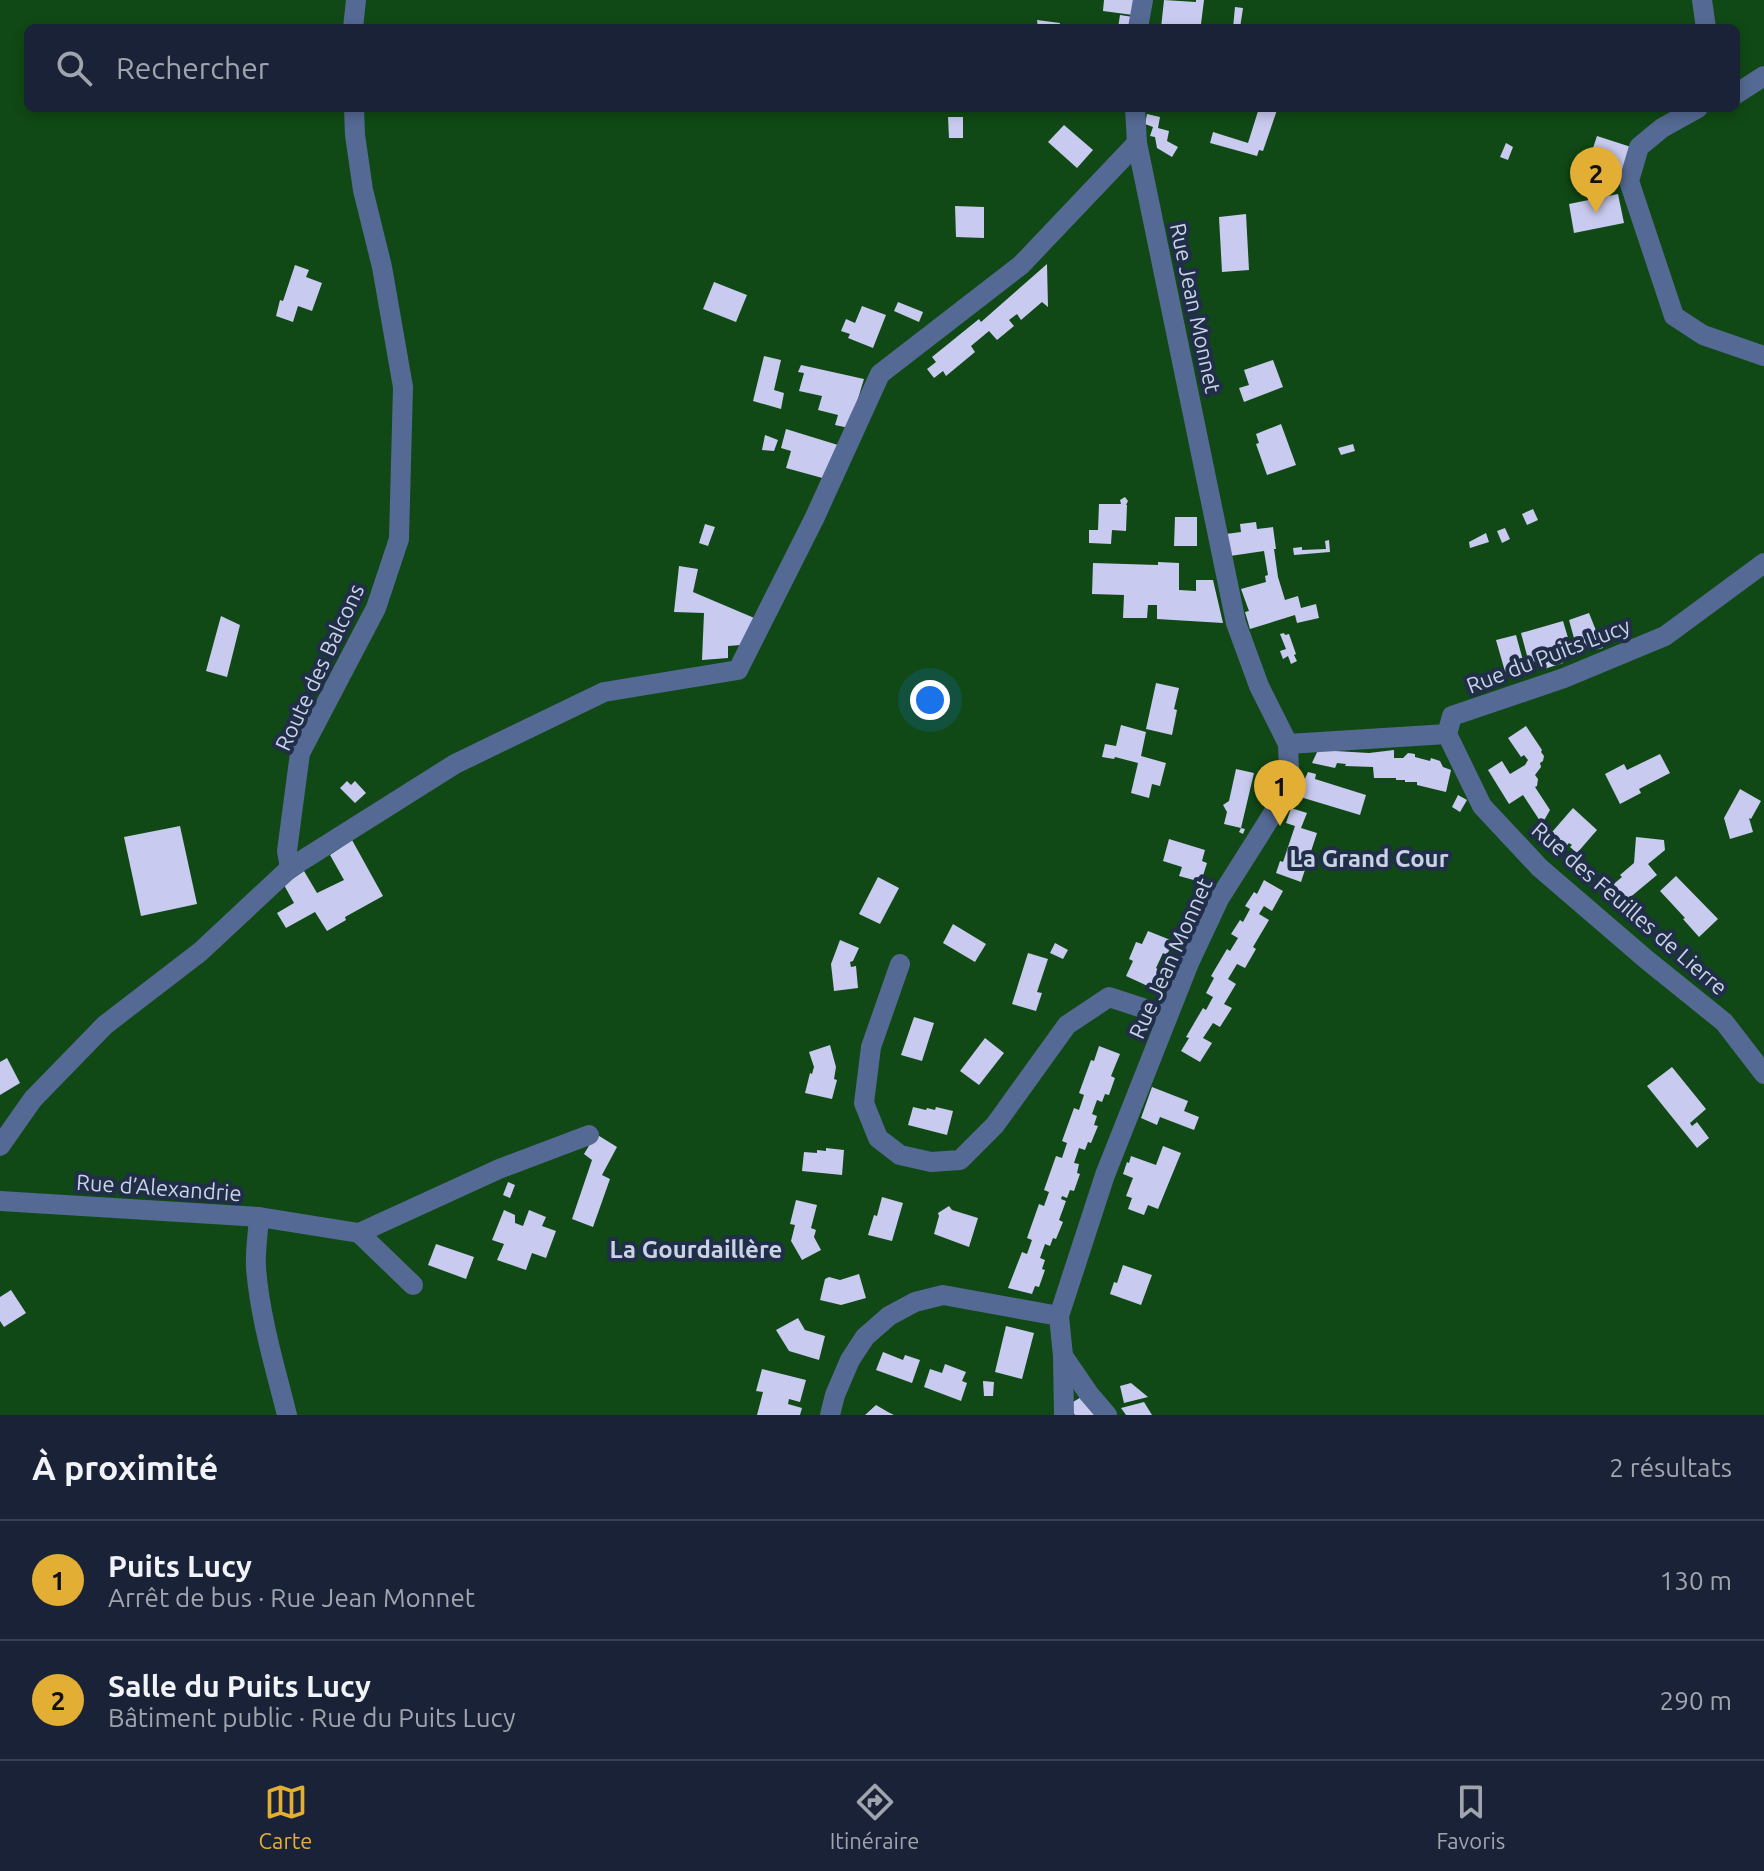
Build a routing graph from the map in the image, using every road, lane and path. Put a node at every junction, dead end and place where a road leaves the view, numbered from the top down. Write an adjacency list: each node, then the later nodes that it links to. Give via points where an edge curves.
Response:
1 (356, 0): 4 (street)
2 (1143, 0): 5 (street)
3 (1702, 0): 6 (street)
4 (353, 24)
5 (1139, 24)
6 (1705, 24)
7 (1764, 76): 8 (street)
8 (1740, 91)
9 (354, 112): 17 (street, Route des Balcons, via 363,190 403,387 399,539 376,608 300,753 287,851)
10 (1135, 112): 12 (street, Rue Jean Monnet)
11 (1691, 112): 13 (street, via 1639,147 1629,181 1674,316 1703,335)
12 (1137, 143): 16 (street, Rue Jean Monnet, via 1236,623); 17 (street, via 1021,265 880,374 738,670 604,692 455,764)
13 (1764, 356)
14 (1764, 563): 15 (street, Rue du Puits Lucy, via 1665,636 1452,716)
15 (1447, 734): 16 (street); 20 (street, Rue des Feuilles de Lierre, via 1482,806 1540,868 1724,1022)
16 (1288, 744): 19 (street, Rue Jean Monnet, via 1289,772 1277,807 1219,899)
17 (290, 868): 22 (street, via 200,952 105,1025 33,1099)
18 (900, 964): 19 (street, via 871,1047 864,1103 878,1138 900,1155 931,1162 960,1160 995,1125 1067,1025 1109,997)
19 (1167, 1016): 27 (street, Rue Jean Monnet, via 1105,1175)
20 (1764, 1074)
21 (589, 1135): 25 (street)
22 (0, 1146)
23 (0, 1201): 24 (street, Rue d’Alexandrie)
24 (259, 1217): 25 (street); 29 (street, Rue d’Alexandrie, via 260,1302)
25 (359, 1233): 26 (street)
26 (413, 1285)
27 (1059, 1316): 28 (street, Rue Jean Monnet); 30 (street, via 943,1295 915,1302 865,1337 850,1360)
28 (1063, 1356): 31 (street, Rue Jean Monnet); 32 (street)
29 (287, 1415)
30 (830, 1415)
31 (1064, 1415)
32 (1107, 1415)

